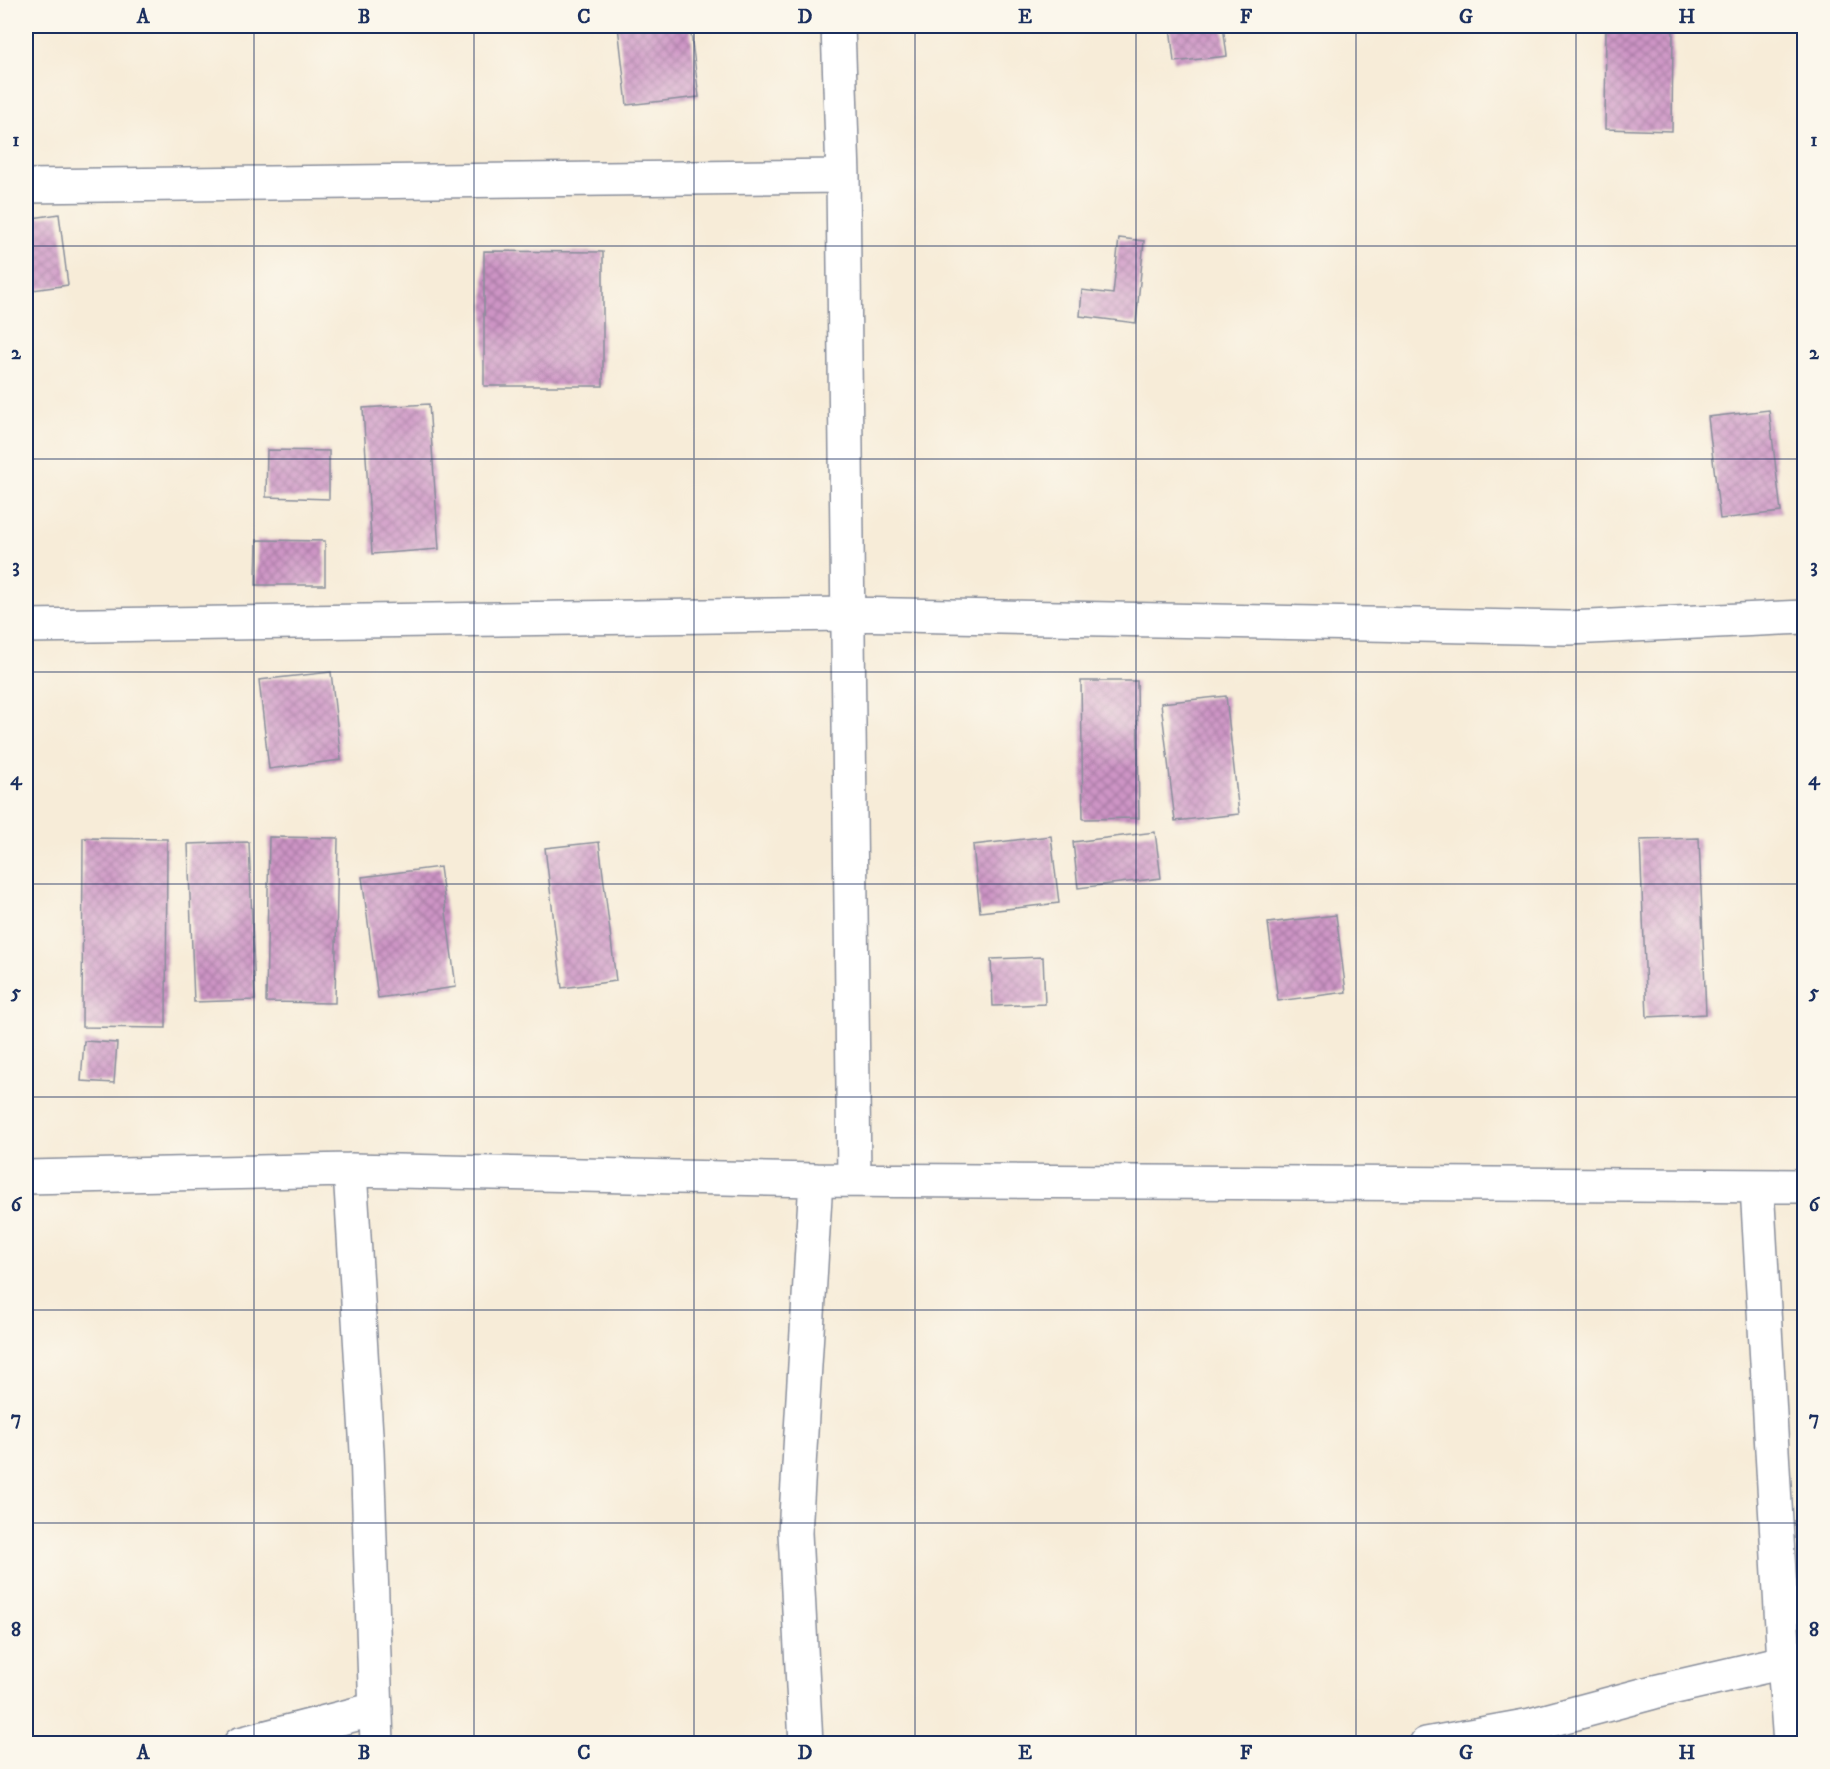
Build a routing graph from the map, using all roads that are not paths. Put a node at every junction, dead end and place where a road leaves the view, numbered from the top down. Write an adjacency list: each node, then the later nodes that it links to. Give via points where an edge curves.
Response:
1 (838, 26): 2 (street)
2 (843, 176): 3 (street); 4 (street)
3 (26, 186)
4 (848, 614): 5 (street, via 1569,628); 6 (street); 10 (street)
5 (1804, 617)
6 (26, 626)
7 (350, 1170): 8 (street); 9 (street); 14 (street, via 368,1451)
8 (26, 1177)
9 (816, 1180): 10 (street); 17 (street, via 795,1533)
10 (854, 1180): 11 (street)
11 (1757, 1186): 12 (street); 13 (street)
12 (1804, 1186)
13 (1784, 1662): 18 (street, via 1531,1725); 19 (street)
14 (376, 1709): 15 (street); 16 (street)
15 (240, 1743)
16 (377, 1743)
17 (806, 1743)
18 (1426, 1743)
19 (1790, 1743)

